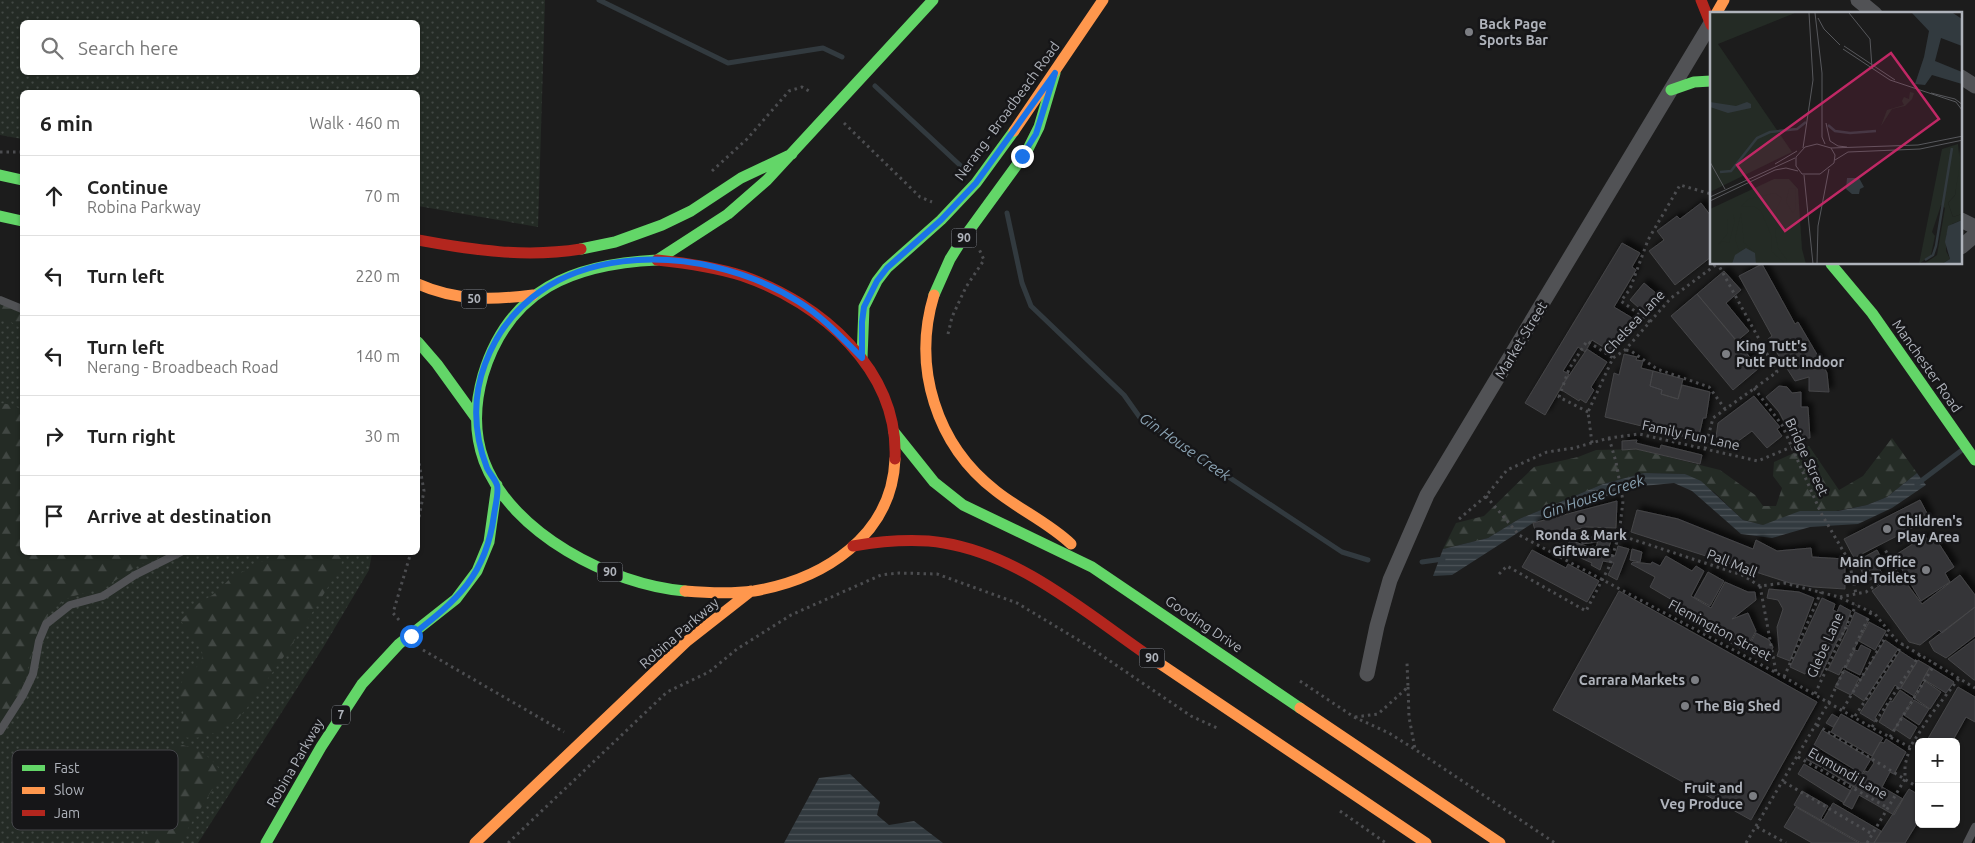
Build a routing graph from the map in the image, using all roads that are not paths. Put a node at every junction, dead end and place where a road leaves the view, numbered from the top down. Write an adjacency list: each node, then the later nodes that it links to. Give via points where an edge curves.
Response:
1 (933, 0): 16 (main road)
2 (1103, 0): 11 (main road, Nerang - Broadbeach Road / 90)
3 (1701, 0): 9 (main road)
4 (1724, 0): 6 (main road); 7 (main road)
5 (1858, 0): 8 (street)
6 (1717, 12)
7 (1729, 12)
8 (1873, 12)
9 (1710, 21)
10 (1710, 25): 15 (street, Market Street)
11 (1055, 73): 33 (main road, Nerang - Broadbeach Road, via 976,183 877,281 864,307); 40 (main road, 90, via 1036,134 940,278 928,315 924,358 930,397 947,437 959,454 982,481 1068,542)
12 (1962, 78): 14 (street)
13 (1710, 81): 15 (main road, via 1694,82)
14 (1975, 86)
15 (1671, 90): 42 (street, Market Street, via 1427,495 1390,580)
16 (792, 154): 23 (main road, via 740,179 683,216 613,242 554,253 494,253); 24 (main road, via 728,214)
17 (0, 175): 18 (main road)
18 (20, 180)
19 (0, 216): 20 (main road)
20 (20, 221)
21 (1962, 222): 22 (street)
22 (1970, 237)
23 (420, 240)
24 (657, 260): 28 (main road, 90, via 624,261 584,270 564,277); 33 (main road, via 725,270 775,289 821,318)
25 (1832, 265): 31 (main road, Manchester Road)
26 (1853, 272): 31 (main road, Manchester Road)
27 (420, 285): 28 (main road, 50, via 472,300)
28 (533, 295): 34 (main road, 90, via 509,320 493,345 480,382)
29 (0, 300): 30 (lane)
30 (20, 308)
31 (1872, 313): 36 (main road, Manchester Road)
32 (420, 344): 34 (main road)
33 (862, 358): 35 (main road, via 886,399)
34 (476, 418): 37 (main road, 90, via 483,456)
35 (894, 432): 38 (main road, via 891,491 874,525); 40 (main road, Gooding Drive, via 934,482 963,505)
36 (1975, 460)
37 (497, 485): 41 (main road, 90, via 544,534 595,566 642,584 663,588 692,592); 45 (main road, Robina Parkway / 7, via 490,534 477,571 456,600 399,644 362,684 321,747)
38 (853, 546): 41 (main road, 90, via 807,577); 47 (main road, 90, via 892,540 925,540 968,548 1008,564)
39 (175, 555): 43 (lane, via 103,596 70,605 46,624 24,695)
40 (1092, 568): 48 (main road, Gooding Drive / 90)
41 (751, 591): 46 (main road, Robina Parkway, via 686,642)
42 (1367, 674)
43 (0, 731)
44 (1975, 827): 49 (lane)
45 (266, 843)
46 (475, 843)
47 (1426, 843)
48 (1500, 843)
49 (1967, 843)

